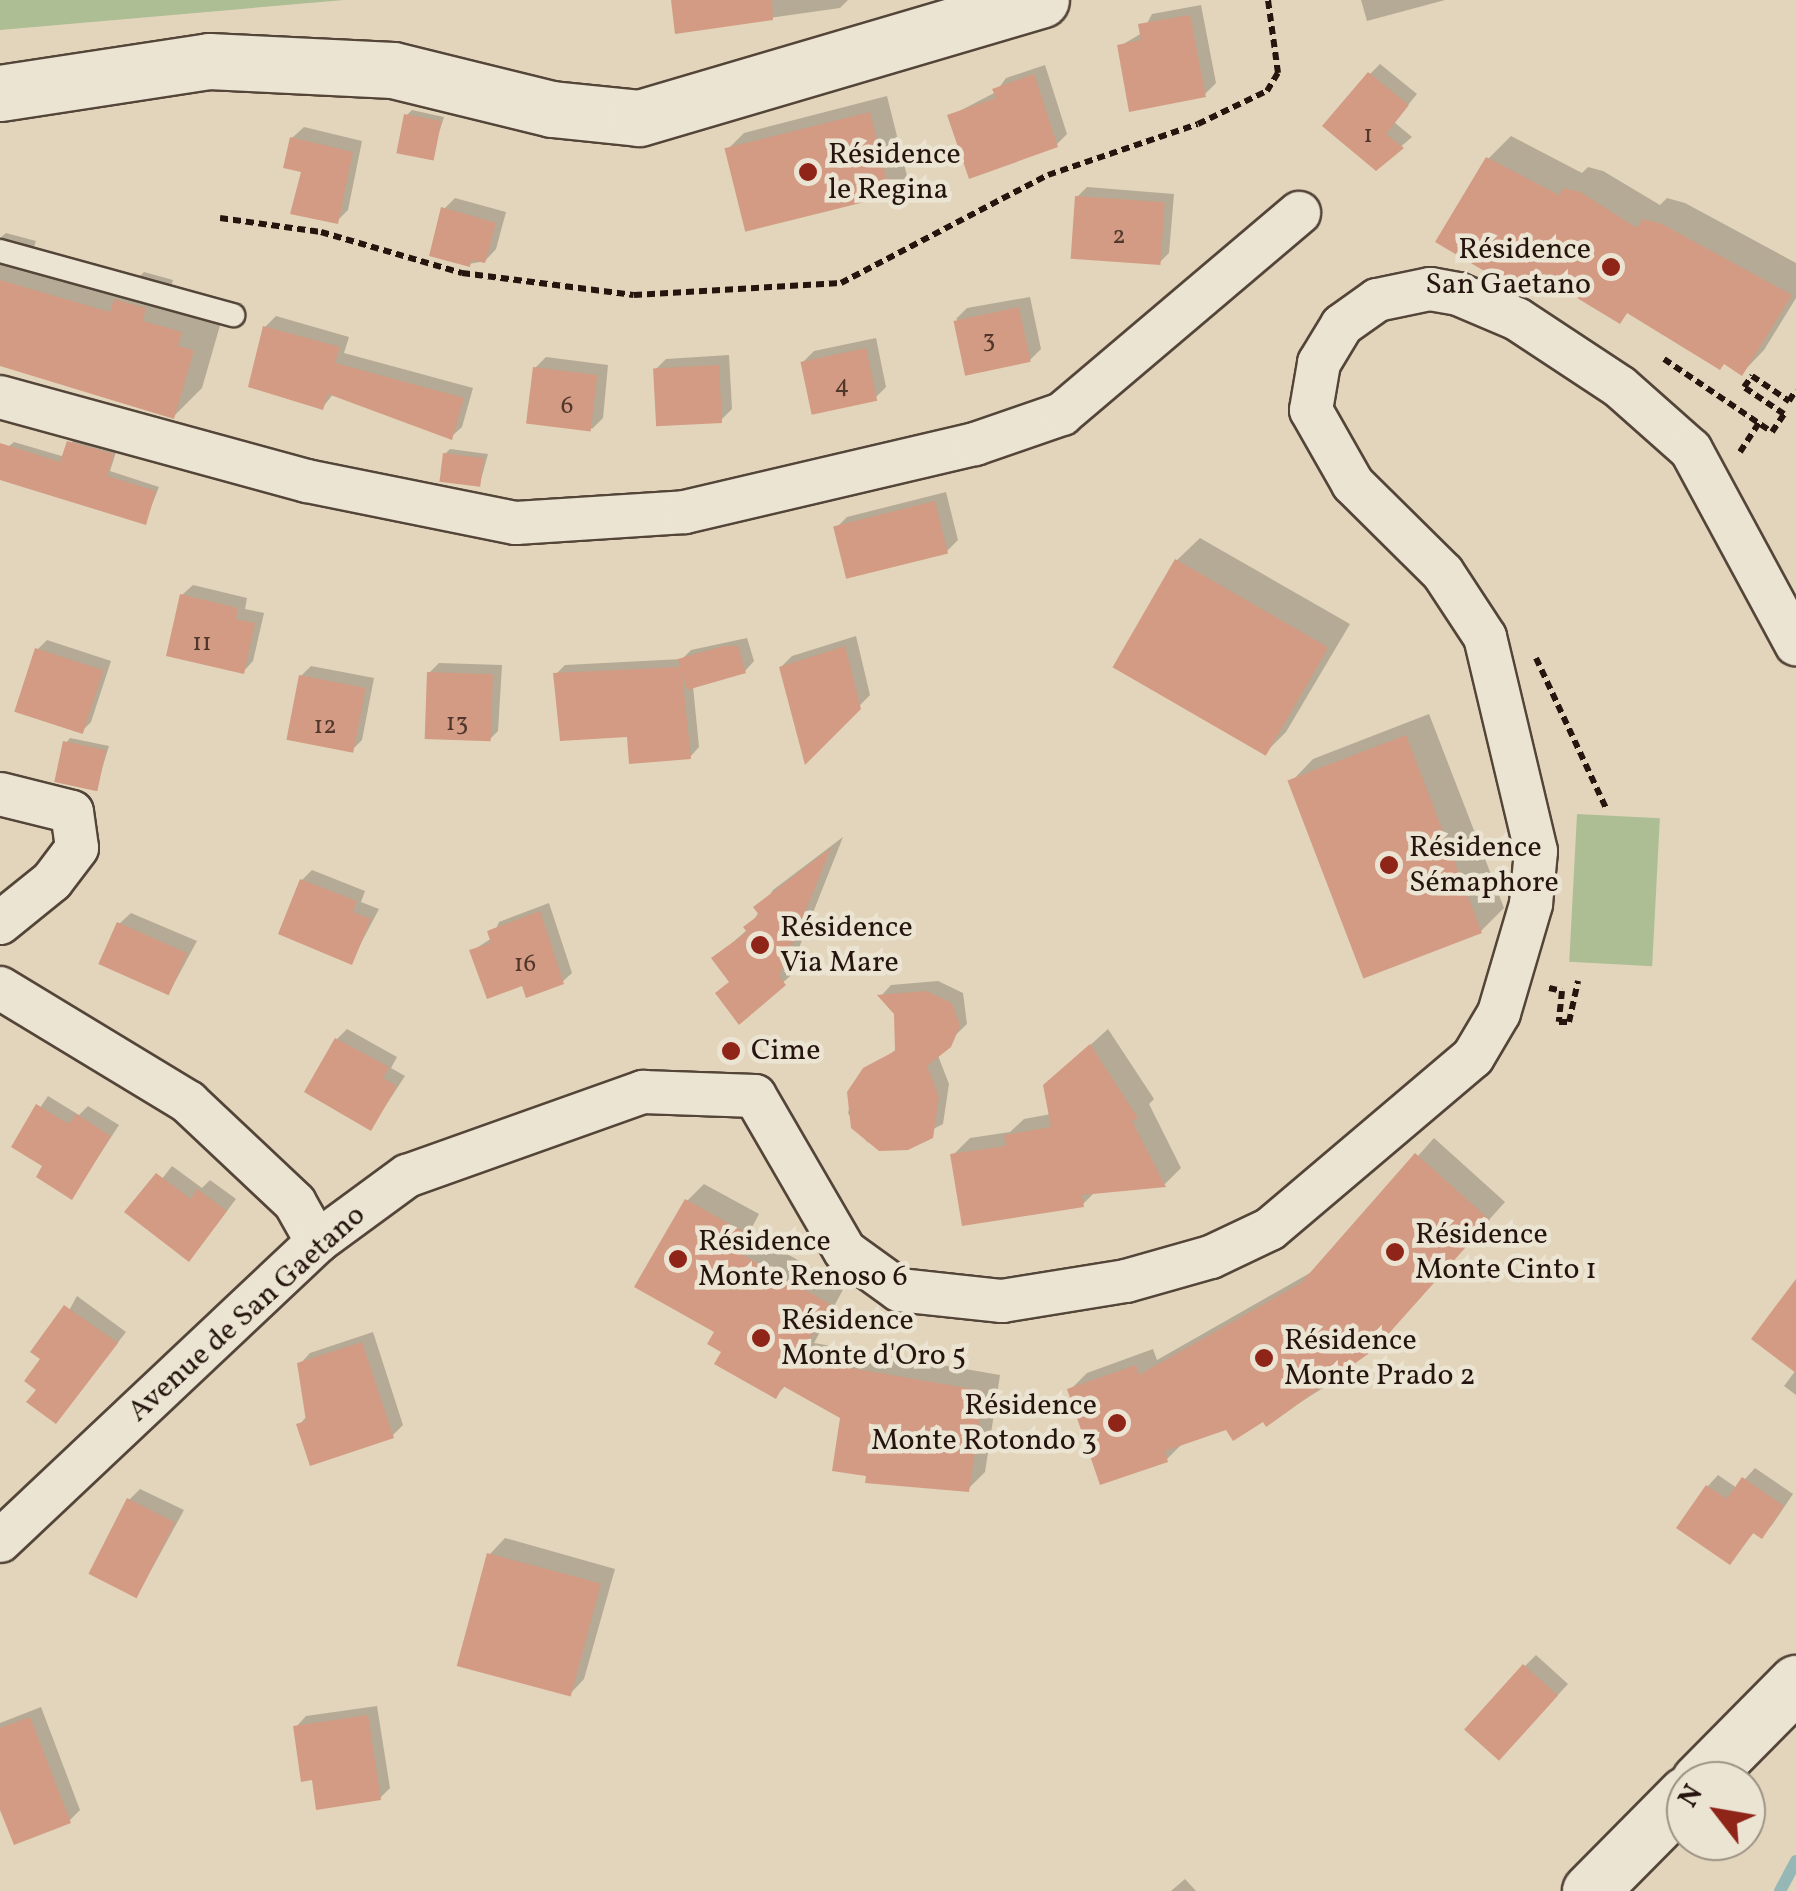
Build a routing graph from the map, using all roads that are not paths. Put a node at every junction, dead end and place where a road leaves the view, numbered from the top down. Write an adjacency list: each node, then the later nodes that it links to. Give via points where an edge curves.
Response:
1 (1041, 0): 2 (street, via 638,118 552,110 393,70 209,61)
2 (0, 93)
3 (1299, 213): 6 (street, via 1062,414 976,444 685,512 516,523 306,481)
4 (0, 251): 5 (lane)
5 (234, 316)
6 (0, 397)
7 (1796, 644): 11 (street, Avenue de San Gaetano, via 1690,450 1620,387 1517,319 1458,294 1430,289 1377,300 1342,325 1327,351 1311,410 1353,484 1443,573 1484,637 1536,851 1532,904 1499,1013 1472,1057 1270,1229 1211,1257 1126,1281 1002,1301 899,1290 845,1251 755,1096 644,1092 407,1176)
8 (0, 794): 9 (street, via 72,812 77,848 52,882)
9 (0, 923)
10 (0, 988): 11 (street, via 200,1112 295,1202)
11 (317, 1242): 12 (street, Avenue de San Gaetano)
12 (0, 1541)
13 (1796, 1683): 14 (street)
14 (1719, 1761)
15 (1666, 1814): 16 (street)
16 (1590, 1891)

